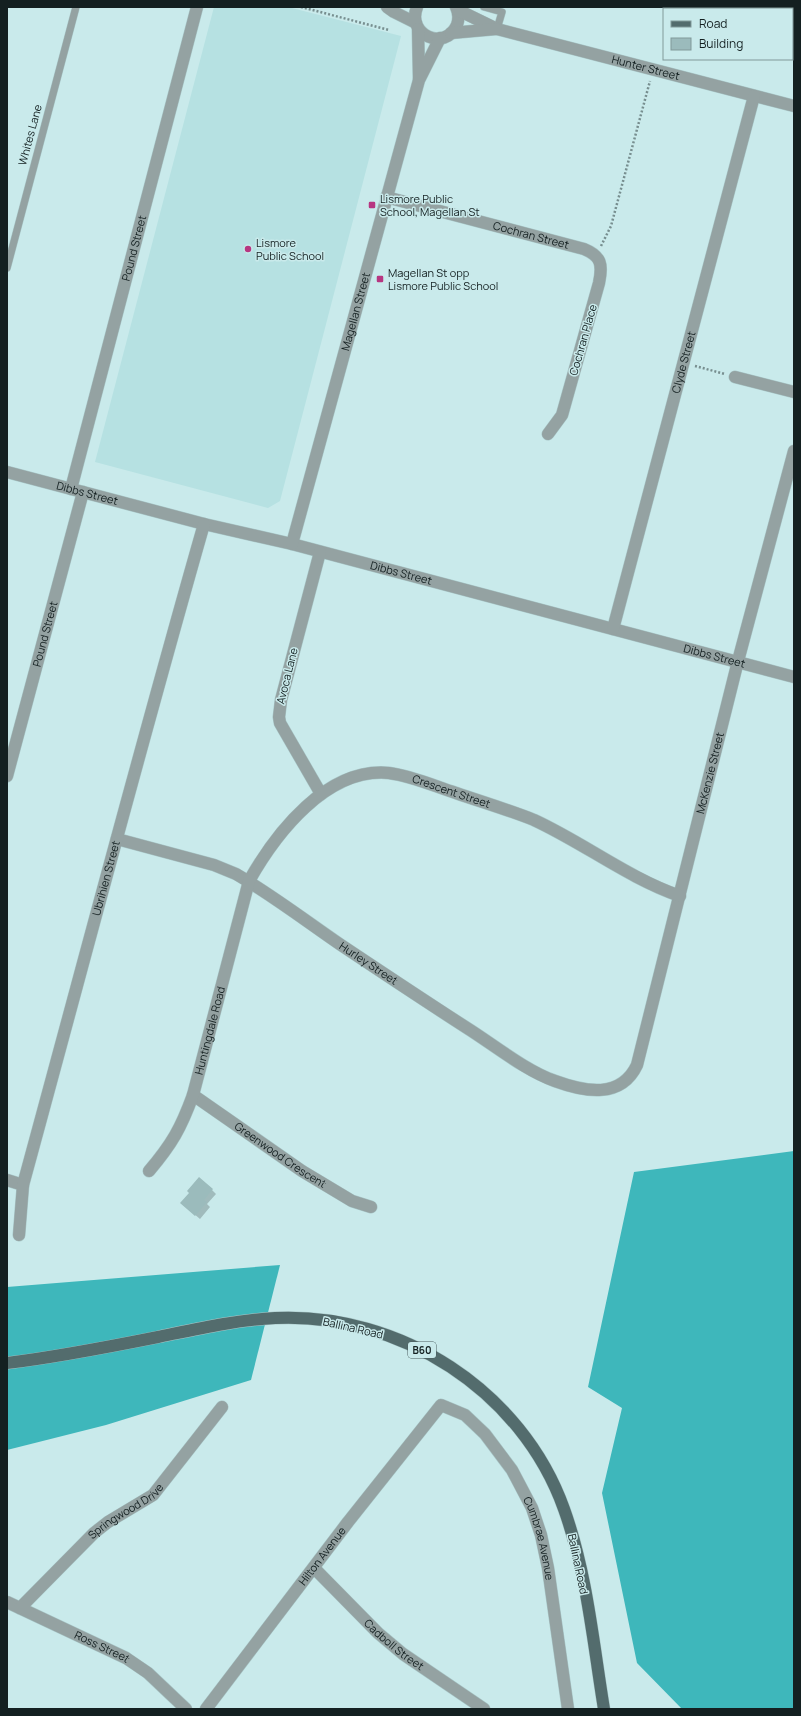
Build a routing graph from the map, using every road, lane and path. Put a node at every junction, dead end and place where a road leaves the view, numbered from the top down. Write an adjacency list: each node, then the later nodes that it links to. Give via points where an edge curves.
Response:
1 (76, 7): 19 (lane, Whites Lane)
2 (196, 7): 26 (street, Pound Street)
3 (301, 7): 10 (path)
4 (387, 7): 8 (street)
5 (417, 7): 8 (street, Magellan Street)
6 (484, 7): 9 (lane, via 502,12)
7 (461, 9): 9 (street, Hunter Street); 11 (street)
8 (417, 26): 12 (street, via 428,37); 14 (street, Magellan Street)
9 (498, 29): 11 (street, Hunter Street); 13 (street, Hunter Street)
10 (389, 30)
11 (452, 33): 12 (street, Hunter Street)
12 (440, 38): 14 (street, Magellan Street)
13 (654, 69): 15 (street, Hunter Street); 18 (path, via 611,226)
14 (419, 80): 17 (street, Magellan Street)
15 (754, 96): 16 (street, Hunter Street); 20 (street, Clyde Street)
16 (794, 106)
17 (386, 197): 18 (street, Cochran Street, via 584,249); 29 (street, Magellan Street)
18 (596, 255): 23 (street, Cochran Place, via 600,259 600,283 562,415)
19 (7, 268)
20 (684, 363): 21 (path); 31 (street, Clyde Street)
21 (735, 377): 22 (street)
22 (794, 392)
23 (548, 434)
24 (794, 451): 32 (street, McKenzie Street)
25 (7, 472): 26 (street, Dibbs Street)
26 (71, 489): 27 (street, Dibbs Street)
27 (83, 492): 28 (street, Dibbs Street); 34 (street, Pound Street)
28 (204, 524): 29 (street, Dibbs Street); 36 (street, Ubrihien Street, via 153,700)
29 (292, 544): 30 (street, Dibbs Street)
30 (320, 552): 31 (street, Dibbs Street); 35 (street, Avoca Lane, via 281,700 279,717)
31 (613, 629): 32 (street, Dibbs Street)
32 (738, 661): 33 (street, Dibbs Street); 38 (street, McKenzie Street)
33 (794, 677)
34 (7, 776)
35 (321, 794): 37 (street, Crescent Street, via 274,842); 38 (street, Crescent Street, via 347,780 364,775 388,773 405,777 534,820 653,886)
36 (118, 839): 37 (street, Hurley Street, via 214,865); 43 (street, Ubrihien Street)
37 (248, 881): 39 (street, Hurley Street, via 374,968 544,1077 583,1088); 40 (street, Huntingdale Road)
38 (680, 896): 39 (street, McKenzie Street, via 637,1065 629,1079)
39 (617, 1087)
40 (193, 1095): 41 (street, Huntingdale Road, via 176,1137); 44 (street, Greenwood Crescent, via 302,1171 352,1201)
41 (149, 1171)
42 (7, 1180): 43 (street)
43 (23, 1185): 45 (street, Ubrihien Street)
44 (371, 1208)
45 (19, 1234)
46 (7, 1363): 56 (main road, Ballina Road / B60, via 202,1328 276,1318 324,1320 366,1328 414,1346 435,1357 472,1381 512,1420 554,1484 580,1559)
47 (442, 1405): 49 (street, Hilton Avenue, via 395,1461); 55 (street, Cumbrae Avenue, via 465,1415 485,1434 512,1470 532,1508 548,1568)
48 (222, 1407): 51 (street, Springwood Drive, via 153,1495 94,1532)
49 (314, 1568): 53 (street, Hilton Avenue); 54 (street, Cadboll Street, via 378,1633 403,1654)
50 (7, 1602): 51 (street, Ross Street)
51 (20, 1608): 52 (street, Ross Street, via 126,1658 148,1673)
52 (186, 1709)
53 (206, 1709)
54 (484, 1709)
55 (568, 1709)
56 (604, 1709)

